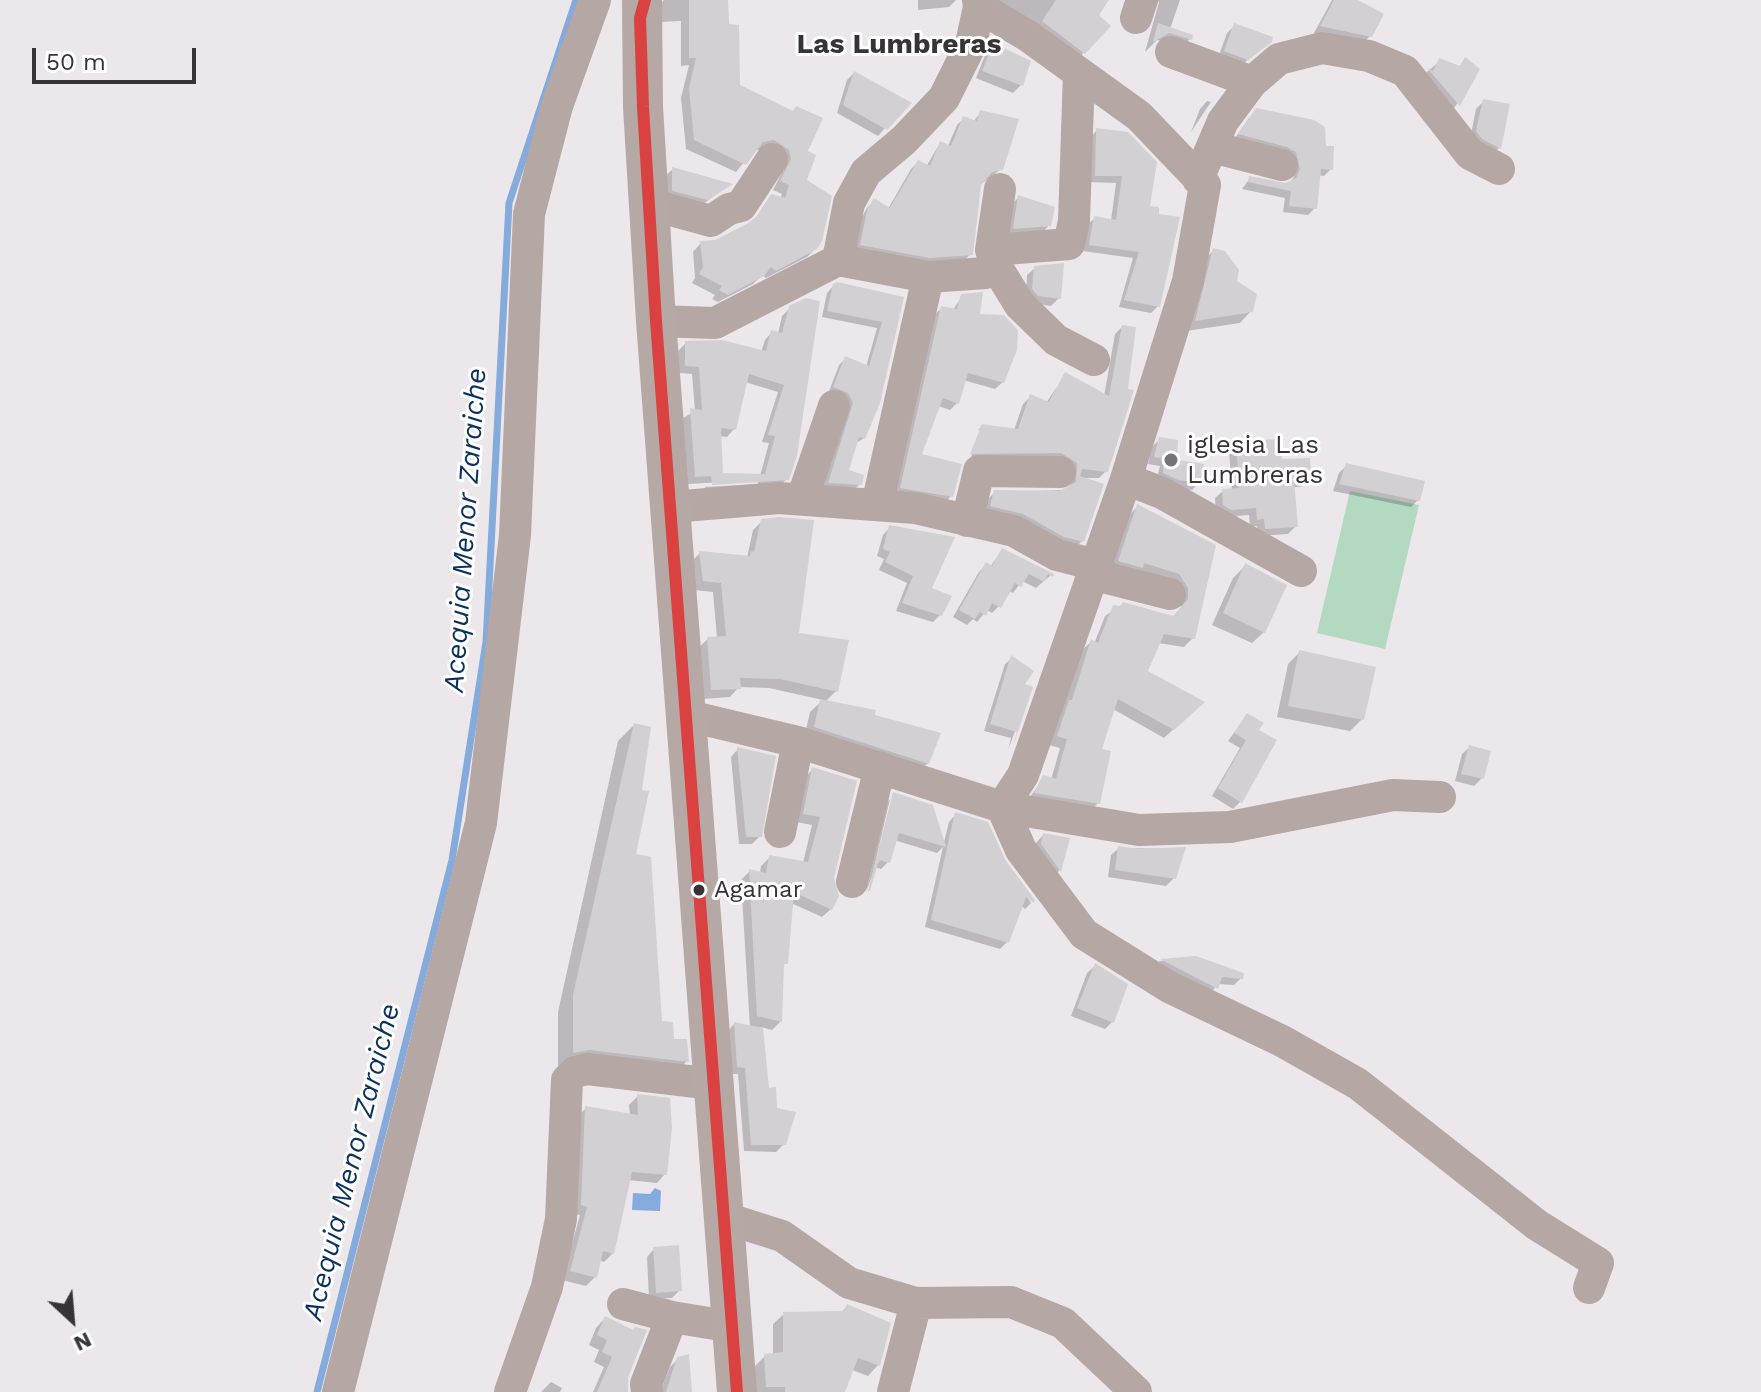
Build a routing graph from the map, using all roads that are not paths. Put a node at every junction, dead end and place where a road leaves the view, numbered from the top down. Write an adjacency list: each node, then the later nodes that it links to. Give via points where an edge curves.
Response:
1 (595, 0): 43 (street, via 557,106 529,214 515,535 481,823)
2 (979, 3): 5 (street); 15 (street, via 971,44 944,98 866,172 849,203)
3 (642, 6): 13 (main road)
4 (1171, 52): 6 (street)
5 (1079, 73): 11 (street, via 1139,116); 14 (street, via 1069,244)
6 (1252, 82): 7 (street, via 1223,121); 10 (street, via 1279,59 1322,48 1369,56 1405,71 1470,154)
7 (1212, 147): 9 (street); 11 (street)
8 (772, 159): 13 (street, via 741,206 711,221)
9 (1282, 165)
10 (1499, 169)
11 (1198, 179): 21 (street, via 1205,185 1188,281)
12 (1000, 189): 14 (street)
13 (649, 204): 17 (main road)
14 (994, 258): 16 (street, via 986,273); 18 (street, via 1020,305 1056,340)
15 (838, 260): 16 (street); 17 (street, via 715,323)
16 (928, 277): 23 (street)
17 (656, 321): 24 (main road)
18 (1094, 360)
19 (834, 406): 22 (street)
20 (1060, 472): 25 (street, via 979,471)
21 (1126, 479): 26 (street); 27 (street, via 1175,499)
22 (802, 499): 23 (street); 24 (street)
23 (877, 505): 25 (street)
24 (672, 507): 29 (main road)
25 (967, 521): 26 (street, via 1014,531 1057,555)
26 (1096, 565): 28 (street, via 1107,578); 33 (street, via 1023,775)
27 (1301, 571)
28 (1170, 594)
29 (689, 716): 30 (street); 36 (main road)
30 (798, 742): 31 (street); 34 (street)
31 (880, 767): 33 (street); 35 (street)
32 (1440, 797): 33 (street, via 1393,795 1230,827 1139,830)
33 (1002, 807): 38 (street, via 1021,850 1084,934 1169,987 1358,1084 1537,1225 1598,1263)
34 (780, 832)
35 (852, 882)
36 (713, 1084): 37 (main road); 44 (street, via 587,1069 567,1080 561,1219 547,1287)
37 (725, 1218): 39 (street, via 782,1236 849,1283); 42 (main road)
38 (1589, 1288)
39 (916, 1303): 47 (street); 48 (street, via 1011,1302 1063,1323)
40 (623, 1304): 41 (street)
41 (672, 1317): 42 (street); 45 (street)
42 (733, 1327): 46 (main road)
43 (338, 1392)
44 (510, 1392)
45 (647, 1392)
46 (737, 1392)
47 (893, 1392)
48 (1136, 1392)

